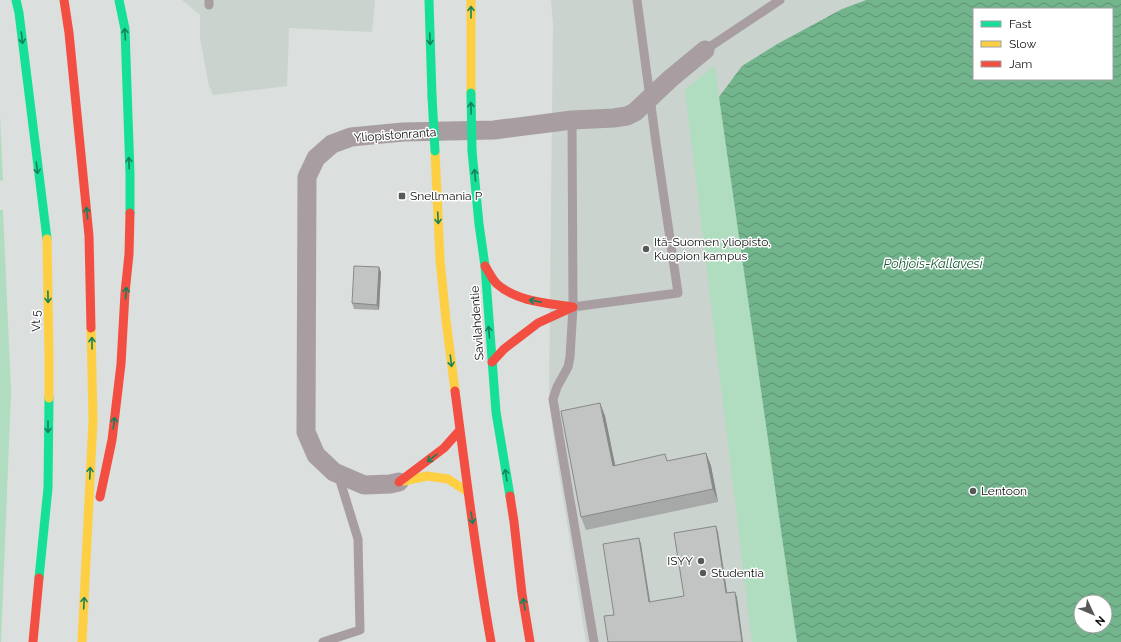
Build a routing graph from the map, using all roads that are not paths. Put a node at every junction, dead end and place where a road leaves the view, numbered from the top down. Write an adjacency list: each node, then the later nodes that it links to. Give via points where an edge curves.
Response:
1 (16, 0): 19 (main road, Vt 5, one-way to 19, via 47,241 48,488)
2 (64, 0): 18 (main road, one-way to 2, via 93,420 89,236)
3 (119, 0): 18 (main road, one-way to 3, via 112,440 121,364 129,254 130,174 126,62)
4 (429, 0): 14 (main road, one-way to 14, bridge, via 440,260)
5 (471, 0): 11 (main road, Savilahdentie, one-way to 5, bridge, via 472,150)
6 (637, 0): 9 (lane)
7 (780, 0): 8 (lane)
8 (705, 50): 9 (street, Yliopistonranta)
9 (650, 98): 10 (street, Yliopistonranta, via 627,116); 12 (lane, via 678,293)
10 (572, 120): 12 (lane); 15 (street, Yliopistonranta, via 494,130 403,132 351,137 332,144 316,158 307,177 306,432 316,455)
11 (485, 266): 12 (main road, one-way to 11, via 531,301 513,294 500,286); 13 (main road, Savilahdentie, one-way to 11)
12 (573, 307): 13 (main road, via 538,323 504,349); 24 (lane, via 568,367 553,399)
13 (492, 362): 23 (main road, Savilahdentie, one-way to 13, via 496,412)
14 (460, 430): 16 (main road, one-way to 16, via 444,448); 17 (main road)
15 (338, 474): 16 (street, Yliopistonranta, via 364,485); 21 (lane, via 358,539 360,630)
16 (399, 482): 17 (main road, via 427,476 448,478)
17 (468, 492): 22 (main road, one-way to 22)
18 (85, 571): 20 (main road, one-way to 18)
19 (34, 642)
20 (82, 642)
21 (323, 642)
22 (491, 642)
23 (530, 642)
24 (594, 642)

